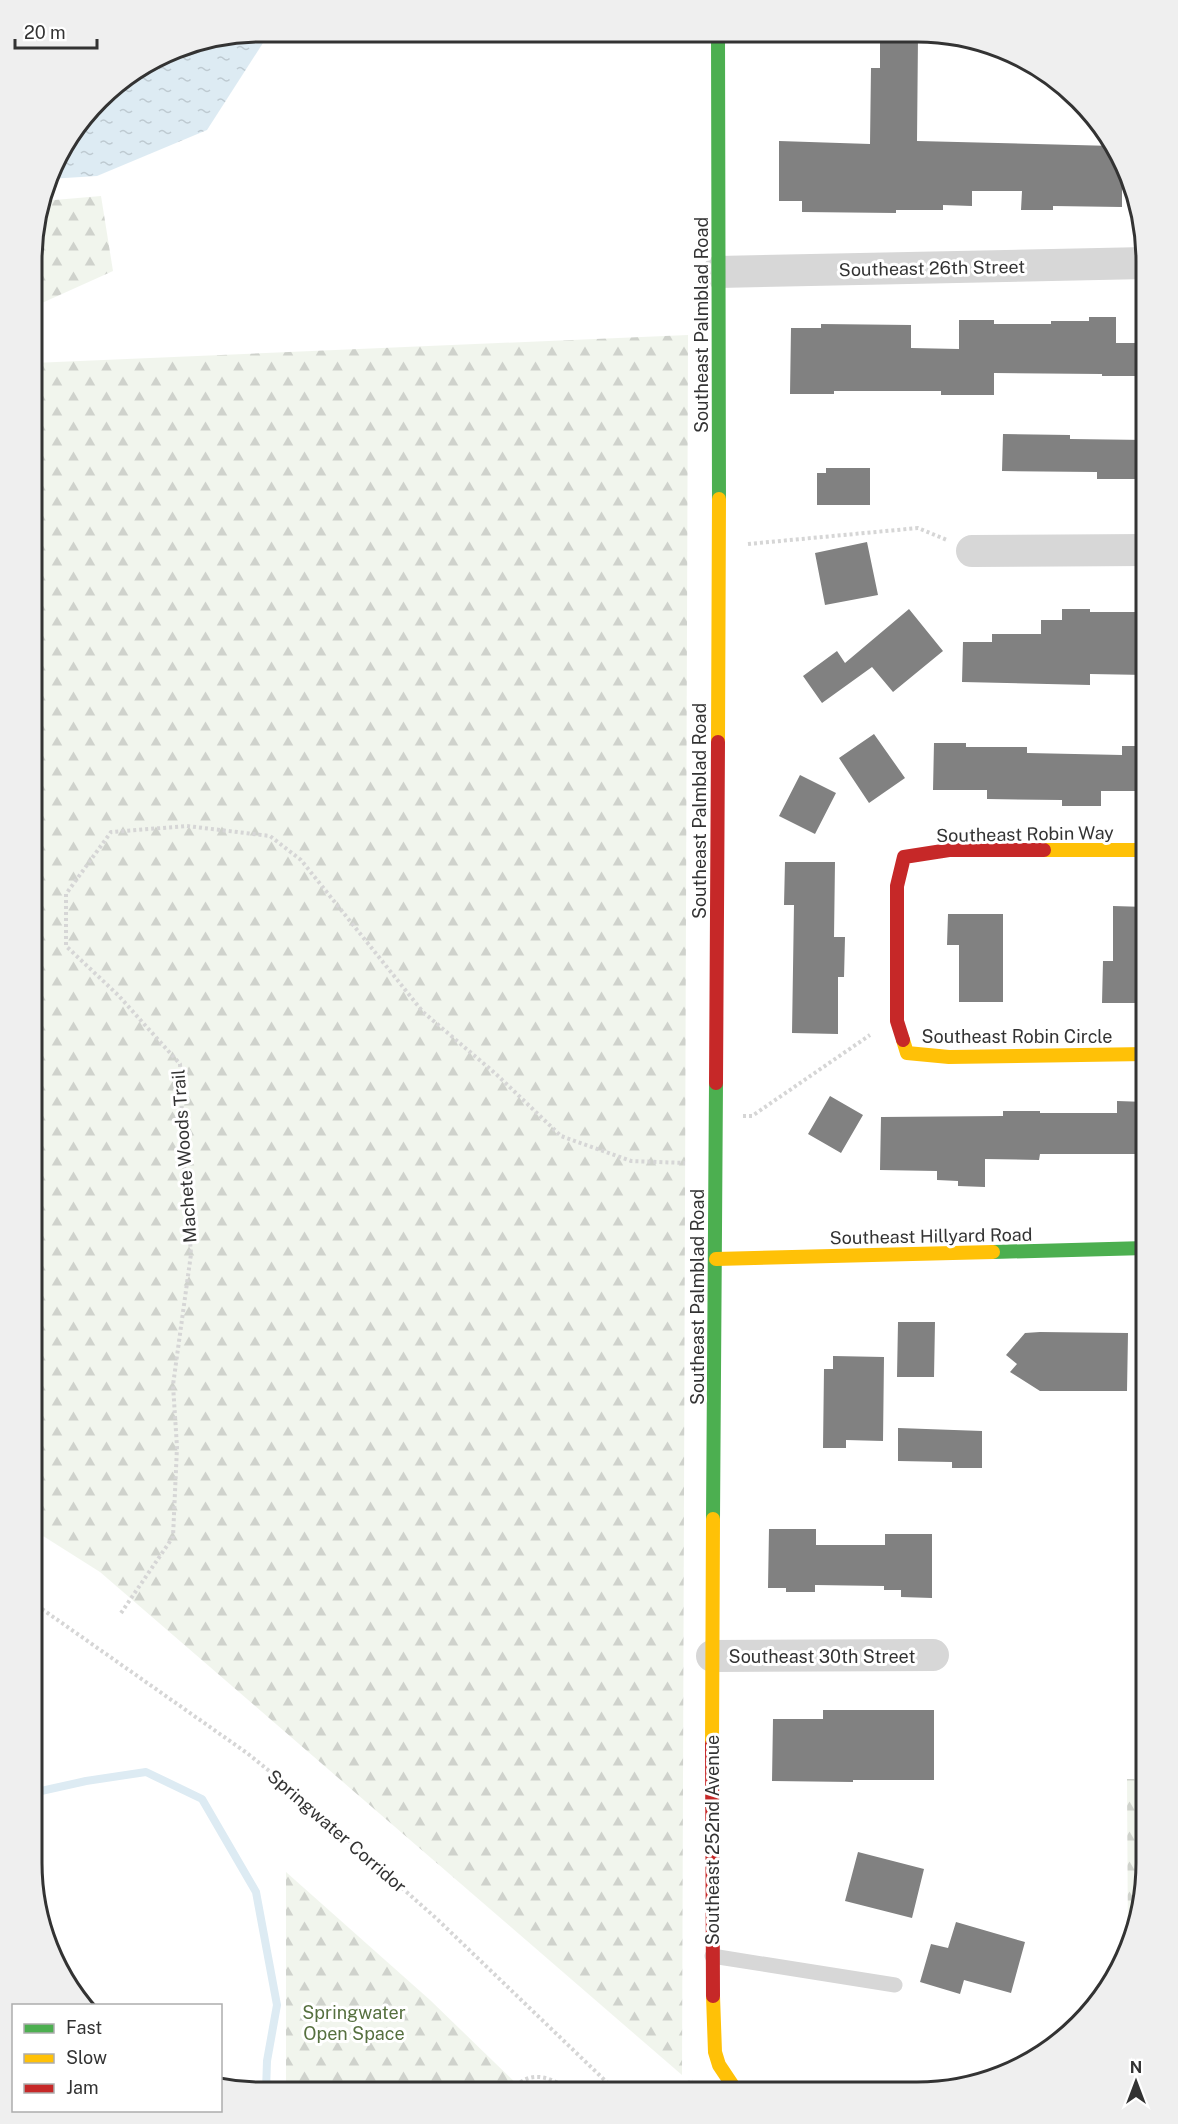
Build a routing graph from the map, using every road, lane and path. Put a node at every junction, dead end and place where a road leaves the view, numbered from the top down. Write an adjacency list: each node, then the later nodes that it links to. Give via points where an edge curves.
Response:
1 (718, 42): 3 (street, Southeast Palmblad Road)
2 (1136, 263): 3 (street, Southeast 26th Street)
3 (718, 272): 4 (street, Southeast Palmblad Road)
4 (719, 544): 6 (path, via 918,528); 11 (street, Southeast Palmblad Road)
5 (1136, 550): 6 (street)
6 (972, 551)
7 (1136, 850): 8 (street, Southeast Robin Way, via 949,850)
8 (904, 857): 9 (street, Southeast Robin Circle, via 897,886)
9 (897, 1021): 10 (street, Southeast Robin Circle, via 907,1053 949,1057); 11 (path, via 752,1116)
10 (1136, 1054)
11 (716, 1115): 12 (street, Southeast Palmblad Road)
12 (716, 1164): 14 (street, Southeast Palmblad Road); 17 (path, Machete Woods Trail, via 631,1161 561,1136 423,1012 302,860 270,836 187,825 111,832 66,894 66,946 118,995 180,1064 191,1254 173,1385 177,1447 173,1537)
13 (1136, 1248): 14 (street, Southeast Hillyard Road)
14 (716, 1259): 15 (street, Southeast Palmblad Road)
15 (713, 1588): 19 (street, Southeast 252nd Avenue)
16 (42, 1609): 25 (path, Springwater Corridor, via 247,1753 289,1787 445,1926)
17 (121, 1613)
18 (933, 1655): 19 (street, Southeast 30th Street)
19 (712, 1656): 20 (street, Southeast 252nd Avenue)
20 (712, 1956): 21 (lane); 22 (street, Southeast 252nd Avenue)
21 (895, 1985)
22 (719, 2079)
23 (519, 2082): 24 (path, via 533,2077)
24 (558, 2082)
25 (607, 2082)

